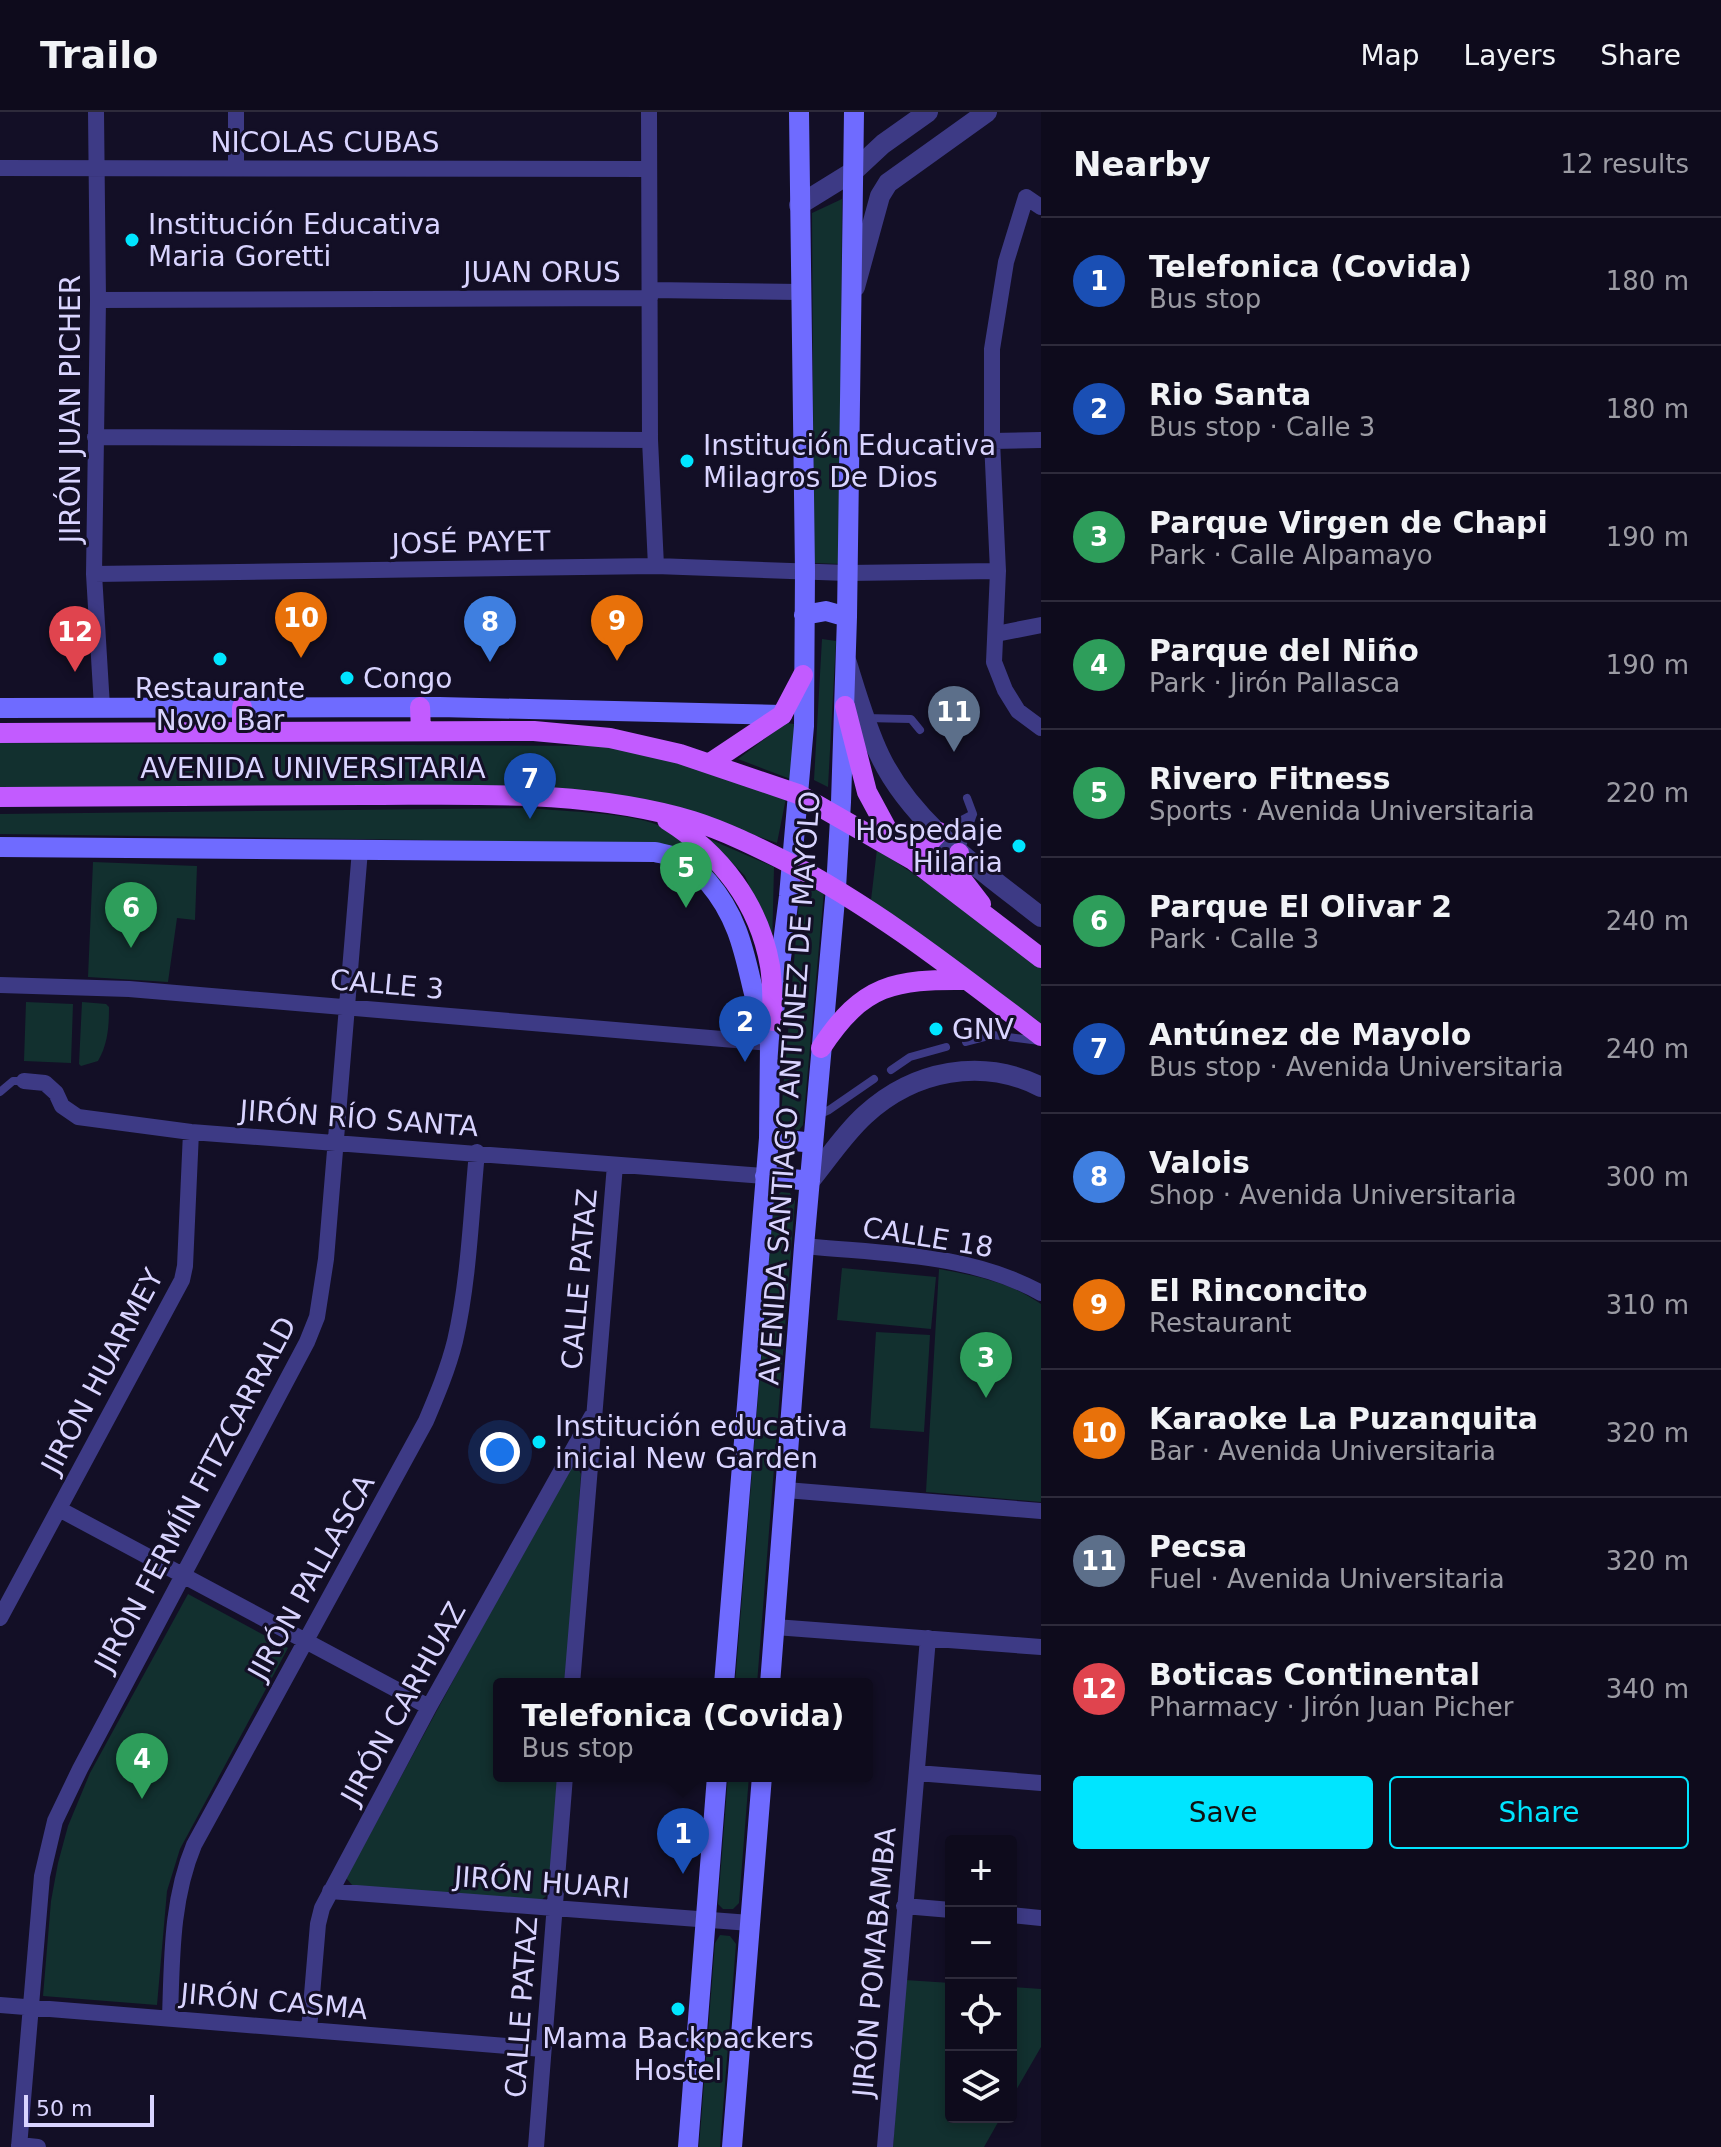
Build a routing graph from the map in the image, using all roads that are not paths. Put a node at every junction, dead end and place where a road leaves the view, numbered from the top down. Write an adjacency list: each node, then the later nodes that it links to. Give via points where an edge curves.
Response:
1 (96, 112): 8 (street, JIRÓN JUAN PICHER)
2 (236, 112): 9 (street)
3 (649, 112): 11 (street)
4 (799, 112): 13 (main road, AVENIDA SANTIAGO ANTÚNEZ DE MAYOLO)
5 (854, 112): 12 (main road, AVENIDA SANTIAGO ANTÚNEZ DE MAYOLO)
6 (928, 112): 12 (street)
7 (987, 112): 17 (street, via 888,183)
8 (95, 166): 9 (street, NICOLAS CUBAS); 10 (street, NICOLAS CUBAS); 18 (street, JIRÓN JUAN PICHER)
9 (236, 167): 11 (street, NICOLAS CUBAS)
10 (0, 168)
11 (649, 169): 16 (street)
12 (854, 171): 13 (street); 17 (main road, AVENIDA SANTIAGO ANTÚNEZ DE MAYOLO)
13 (799, 205): 15 (main road, AVENIDA SANTIAGO ANTÚNEZ DE MAYOLO)
14 (1041, 207): 22 (street, via 1026,197 1006,262 992,349)
15 (800, 292): 16 (street, JUAN ORUS); 24 (main road, AVENIDA SANTIAGO ANTÚNEZ DE MAYOLO)
16 (650, 294): 18 (street, JUAN ORUS); 20 (street)
17 (851, 299): 26 (main road, AVENIDA SANTIAGO ANTÚNEZ DE MAYOLO)
18 (98, 300): 19 (street, JIRÓN JUAN PICHER)
19 (95, 437): 20 (street); 27 (street, JIRÓN JUAN PICHER)
20 (650, 440): 23 (street)
21 (1041, 440): 22 (street)
22 (992, 441): 25 (street)
23 (656, 566): 24 (street, JOSÉ PAYET); 27 (street, JOSÉ PAYET)
24 (805, 571): 26 (street, JOSÉ PAYET); 28 (main road, AVENIDA SANTIAGO ANTÚNEZ DE MAYOLO)
25 (998, 571): 26 (street, JOSÉ PAYET); 31 (street)
26 (847, 573): 29 (main road, AVENIDA SANTIAGO ANTÚNEZ DE MAYOLO)
27 (94, 574): 35 (street, JIRÓN JUAN PICHER)
28 (804, 615): 29 (main road, via 826,611); 33 (main road, AVENIDA SANTIAGO ANTÚNEZ DE MAYOLO)
29 (847, 617): 32 (main road, AVENIDA SANTIAGO ANTÚNEZ DE MAYOLO)
30 (1041, 625): 31 (street)
31 (996, 634): 41 (street, via 994,662 1005,690 1018,711)
32 (846, 660): 34 (main road, AVENIDA SANTIAGO ANTÚNEZ DE MAYOLO); 40 (street)
33 (803, 675): 39 (main road); 47 (main road, AVENIDA SANTIAGO ANTÚNEZ DE MAYOLO)
34 (845, 706): 52 (main road, AVENIDA SANTIAGO ANTÚNEZ DE MAYOLO); 57 (main road, via 867,792 887,829)
35 (102, 707): 36 (main road); 38 (main road)
36 (242, 707): 37 (main road); 44 (main road)
37 (420, 707): 39 (main road); 43 (main road)
38 (0, 708)
39 (782, 715): 46 (main road)
40 (865, 718): 42 (lane, via 911,719); 53 (street, via 901,791)
41 (1041, 728)
42 (920, 730)
43 (421, 731): 44 (main road, AVENIDA UNIVERSITARIA); 46 (main road, AVENIDA UNIVERSITARIA, via 534,731 610,738)
44 (242, 732): 45 (main road, AVENIDA UNIVERSITARIA)
45 (0, 733)
46 (710, 763): 47 (main road, AVENIDA UNIVERSITARIA)
47 (798, 794): 52 (main road, AVENIDA UNIVERSITARIA); 58 (main road, AVENIDA SANTIAGO ANTÚNEZ DE MAYOLO)
48 (0, 797): 50 (main road, AVENIDA UNIVERSITARIA, via 537,797)
49 (967, 798): 51 (lane)
50 (657, 814): 58 (main road, AVENIDA UNIVERSITARIA, via 723,832); 66 (main road, via 703,846 754,911 770,967)
51 (973, 814): 53 (lane); 56 (lane)
52 (840, 816): 57 (main road, AVENIDA UNIVERSITARIA); 59 (main road, AVENIDA SANTIAGO ANTÚNEZ DE MAYOLO)
53 (939, 832): 56 (street); 57 (main road)
54 (0, 847): 55 (main road)
55 (360, 850): 65 (street, JIRÓN FERMÍN FITZCARRALD); 69 (main road, via 617,850 681,859 698,870 727,905)
56 (959, 853): 60 (street); 61 (main road, via 961,878)
57 (913, 860): 61 (main road, AVENIDA UNIVERSITARIA)
58 (792, 865): 59 (main road, AVENIDA UNIVERSITARIA); 66 (main road, AVENIDA SANTIAGO ANTÚNEZ DE MAYOLO)
59 (836, 888): 63 (main road, AVENIDA UNIVERSITARIA); 71 (main road, AVENIDA SANTIAGO ANTÚNEZ DE MAYOLO)
60 (1041, 917)
61 (998, 927): 62 (main road, AVENIDA UNIVERSITARIA)
62 (1041, 958)
63 (967, 980): 67 (main road, AVENIDA UNIVERSITARIA); 71 (main road, via 931,978 882,988 862,999)
64 (0, 985): 65 (street, CALLE 3)
65 (346, 1006): 69 (street, CALLE 3); 80 (street, JIRÓN FERMÍN FITZCARRALD)
66 (773, 1021): 69 (main road, AVENIDA SANTIAGO ANTÚNEZ DE MAYOLO)
67 (1041, 1038): 68 (lane, via 993,1035)
68 (966, 1042)
69 (770, 1043): 79 (main road, AVENIDA SANTIAGO ANTÚNEZ DE MAYOLO)
70 (946, 1047): 72 (lane, via 910,1057)
71 (821, 1048): 77 (main road, AVENIDA SANTIAGO ANTÚNEZ DE MAYOLO)
72 (891, 1070)
73 (874, 1079): 77 (lane)
74 (24, 1081): 76 (lane, via 13,1081); 78 (street, JIRÓN RÍO SANTA, via 45,1083 78,1117)
75 (1041, 1087): 85 (street, via 985,1070 918,1080 865,1115)
76 (0, 1092)
77 (816, 1116): 81 (main road, AVENIDA SANTIAGO ANTÚNEZ DE MAYOLO)
78 (191, 1132): 80 (street, JIRÓN RÍO SANTA); 90 (street, JIRÓN HUARMEY, via 182,1280)
79 (769, 1138): 81 (main road); 84 (main road, AVENIDA SANTIAGO ANTÚNEZ DE MAYOLO)
80 (336, 1142): 82 (street, JIRÓN RÍO SANTA); 92 (street, JIRÓN FERMÍN FITZCARRALD, via 317,1317)
81 (813, 1143): 85 (main road, AVENIDA SANTIAGO ANTÚNEZ DE MAYOLO)
82 (477, 1152): 83 (street, JIRÓN RÍO SANTA); 96 (street, JIRÓN PALLASCA, via 461,1307 443,1378 426,1421)
83 (615, 1165): 84 (street, JIRÓN RÍO SANTA); 88 (street, CALLE PATAZ)
84 (765, 1176): 85 (main road); 99 (main road, AVENIDA SANTIAGO ANTÚNEZ DE MAYOLO)
85 (810, 1181): 86 (main road, AVENIDA SANTIAGO ANTÚNEZ DE MAYOLO)
86 (804, 1246): 87 (street, CALLE 18, via 947,1261 1015,1278); 89 (main road, AVENIDA SANTIAGO ANTÚNEZ DE MAYOLO)
87 (1041, 1293)
88 (592, 1416): 98 (street, CALLE PATAZ); 101 (street, JIRÓN CARHUAZ)
89 (786, 1490): 91 (street); 94 (main road, AVENIDA SANTIAGO ANTÚNEZ DE MAYOLO)
90 (59, 1509): 92 (street); 93 (street, JIRÓN HUARMEY)
91 (1041, 1511)
92 (184, 1577): 96 (street); 116 (street, JIRÓN FERMÍN FITZCARRALD, via 55,1821 42,1876)
93 (0, 1618)
94 (775, 1627): 95 (street); 100 (main road, AVENIDA SANTIAGO ANTÚNEZ DE MAYOLO)
95 (928, 1638): 97 (street); 102 (street, JIRÓN POMABAMBA)
96 (306, 1643): 101 (street); 117 (street, JIRÓN PALLASCA, via 183,1872 174,1927)
97 (1041, 1647)
98 (572, 1678)
99 (724, 1678)
100 (771, 1678)
101 (429, 1707): 107 (street, JIRÓN CARHUAZ)
102 (917, 1773): 106 (street); 108 (street, JIRÓN POMABAMBA)
103 (565, 1782): 110 (street, CALLE PATAZ)
104 (717, 1782): 113 (main road)
105 (762, 1782): 114 (main road)
106 (1041, 1783)
107 (330, 1891): 110 (street, JIRÓN HUARI); 118 (street, JIRÓN CARHUAZ, via 318,1924)
108 (904, 1906): 109 (street); 125 (street, JIRÓN POMABAMBA)
109 (945, 1909)
110 (554, 1910): 113 (street, JIRÓN HUARI); 119 (street, CALLE PATAZ)
111 (1017, 1916): 112 (street)
112 (1041, 1918)
113 (706, 1920): 114 (street, JIRÓN HUARI); 123 (main road)
114 (750, 1923): 124 (main road)
115 (0, 2005): 116 (street, JIRÓN CASMA)
116 (31, 2008): 117 (street, JIRÓN CASMA); 120 (street, JIRÓN FERMÍN FITZCARRALD)
117 (170, 2018): 118 (street, JIRÓN CASMA)
118 (309, 2030): 119 (street, JIRÓN CASMA)
119 (543, 2049): 122 (street, CALLE PATAZ)
120 (19, 2146): 121 (street)
121 (38, 2147)
122 (536, 2147)
123 (688, 2147)
124 (732, 2147)
125 (885, 2147)

